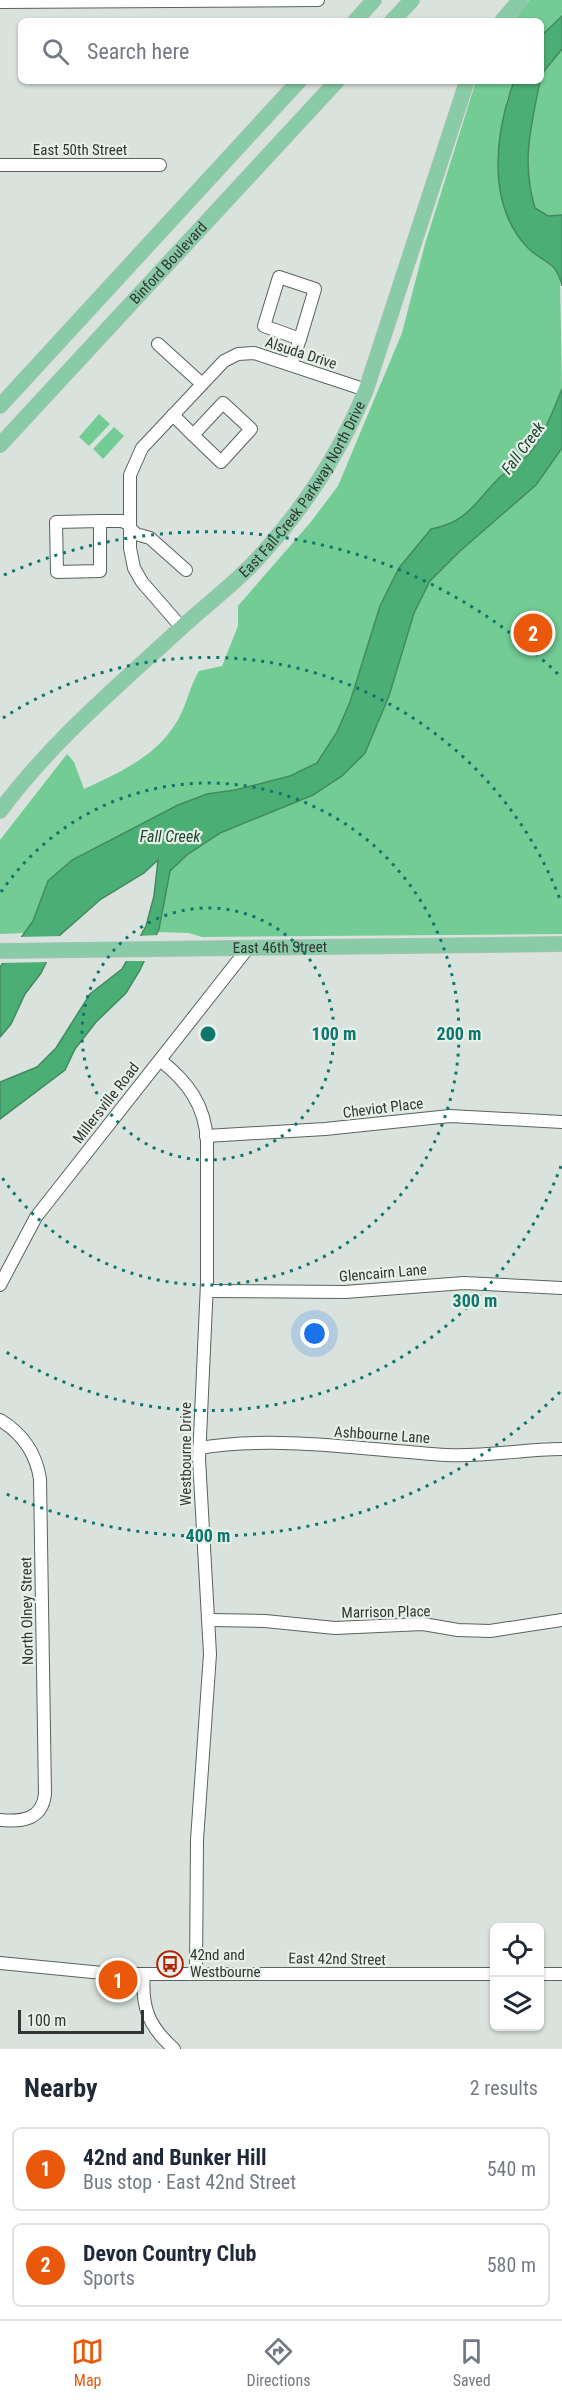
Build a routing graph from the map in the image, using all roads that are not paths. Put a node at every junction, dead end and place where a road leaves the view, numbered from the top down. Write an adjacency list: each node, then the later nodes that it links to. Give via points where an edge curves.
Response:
1 (318, 0): 5 (street)
2 (374, 0): 6 (main road)
3 (411, 0): 7 (main road)
4 (520, 0): 8 (main road)
5 (0, 2)
6 (358, 18)
7 (395, 18)
8 (505, 18)
9 (296, 84): 19 (main road, Binford Boulevard)
10 (334, 84): 22 (main road, Binford Boulevard)
11 (466, 84): 18 (main road, East Fall Creek Parkway North Drive)
12 (0, 165): 13 (street, East 50th Street)
13 (160, 165)
14 (300, 339): 14 (street, via 264,326 279,277 315,289); 16 (street)
15 (158, 344): 17 (street)
16 (291, 365): 17 (street, Alsuda Drive, via 254,353 238,354 224,361); 18 (street, Alsuda Drive)
17 (202, 384): 20 (street, Alsuda Drive)
18 (366, 390): 26 (main road, East Fall Creek Parkway North Drive, via 336,453 296,514 250,567)
19 (0, 406)
20 (173, 415): 21 (street); 24 (street, Alsuda Drive, via 142,448 133,464 129,478)
21 (193, 435): 21 (street, via 221,462 251,429 223,403)
22 (0, 445)
23 (100, 521): 23 (street, via 56,522 57,572 100,571); 24 (street, via 122,521)
24 (130, 527): 25 (street, via 136,534 150,538); 26 (street, Alsuda Drive, via 132,560 140,579)
25 (186, 570)
26 (182, 628): 27 (main road, East Fall Creek Parkway North Drive, via 70,732)
27 (0, 811)
28 (562, 944): 29 (main road, East 46th Street)
29 (248, 948): 30 (main road, East 46th Street); 31 (street, Millersville Road)
30 (0, 951)
31 (160, 1060): 33 (street, Westbourne Drive, via 195,1095); 34 (street, Millersville Road, via 36,1217)
32 (562, 1122): 33 (street, Cheviot Place, via 450,1116)
33 (206, 1136): 36 (street, Westbourne Drive)
34 (0, 1285)
35 (562, 1288): 36 (street, Glencairn Lane, via 464,1283 345,1292)
36 (207, 1291): 38 (street, Westbourne Drive)
37 (0, 1420): 42 (street, North Olney Street, via 29,1447 40,1479 45,1794 35,1815 21,1821)
38 (200, 1448): 39 (street, Ashbourne Lane, via 304,1444 464,1455); 40 (street, Westbourne Drive)
39 (562, 1449)
40 (210, 1620): 41 (street, Marrison Place, via 335,1628 423,1624 490,1631); 44 (street, Westbourne Drive, via 197,1840)
41 (562, 1620)
42 (0, 1820)
43 (0, 1963): 45 (street, East 42nd Street)
44 (196, 1972): 45 (street, East 42nd Street); 46 (street, East 42nd Street)
45 (144, 1974): 49 (street, via 146,2017)
46 (490, 1974)
47 (544, 1974): 48 (street)
48 (562, 1974)
49 (174, 2049)

